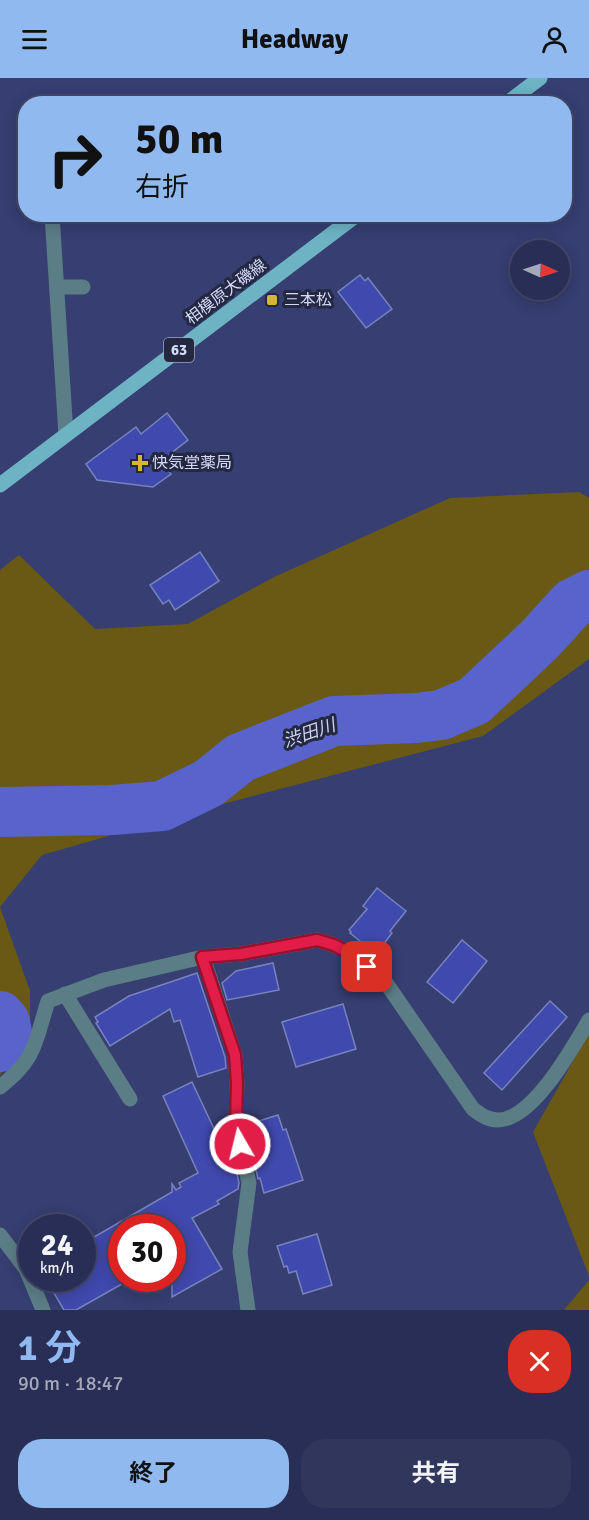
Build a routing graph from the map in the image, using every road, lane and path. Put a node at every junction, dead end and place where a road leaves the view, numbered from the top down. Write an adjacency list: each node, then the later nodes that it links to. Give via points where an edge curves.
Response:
1 (540, 78): 2 (main road)
2 (516, 96)
3 (52, 222): 5 (street)
4 (347, 222): 7 (main road, 相模原大磯線 / 63)
5 (57, 287): 6 (street); 7 (street)
6 (83, 287)
7 (66, 435): 8 (main road, 相模原大磯線 / 63)
8 (0, 485)
9 (202, 957): 10 (street, via 104,980); 11 (street, via 317,940 351,954 384,980 473,1109 485,1118 497,1120 525,1110 534,1101); 16 (street, via 235,1055 236,1124 249,1183 240,1252)
10 (65, 994): 12 (street, via 48,1001 30,1058); 13 (street)
11 (589, 1020)
12 (0, 1087)
13 (130, 1099)
14 (0, 1235): 15 (street, via 26,1269)
15 (43, 1310)
16 (248, 1310)

